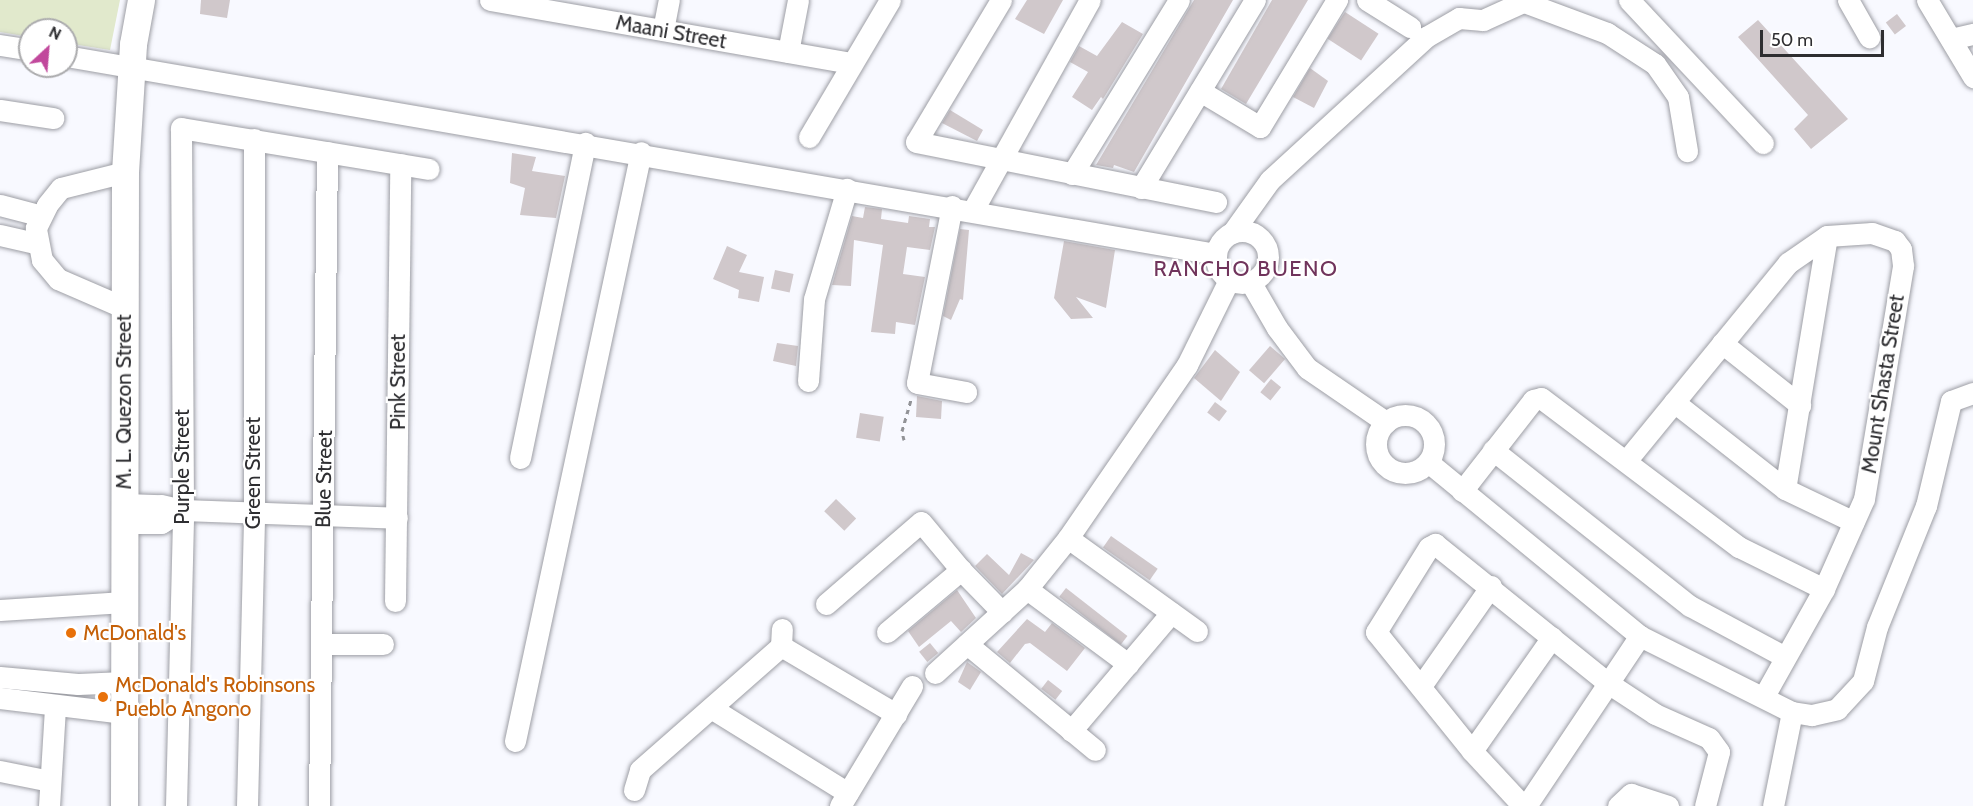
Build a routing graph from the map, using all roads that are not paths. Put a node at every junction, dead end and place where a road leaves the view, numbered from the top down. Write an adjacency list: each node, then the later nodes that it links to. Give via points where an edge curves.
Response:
1 (141, 0): 27 (main road, M. L. Quezon Street)
2 (490, 0): 16 (street, Maani Street)
3 (669, 0): 18 (street)
4 (798, 0): 24 (street)
5 (890, 0): 26 (street)
6 (1001, 0): 39 (street, via 916,142)
7 (1090, 0): 39 (street)
8 (1179, 0): 43 (street)
9 (1255, 0): 29 (street)
10 (1337, 0): 29 (street, via 1260,127)
11 (1366, 0): 17 (street)
12 (1629, 0): 35 (street)
13 (1848, 0): 20 (street)
14 (1927, 0): 21 (street)
15 (1525, 1): 36 (street, via 1607,33 1655,64 1678,97); 50 (street, via 1483,20 1459,18 1426,37 1270,180)
16 (540, 4): 18 (street, Maani Street)
17 (1410, 27)
18 (663, 30): 24 (street, Maani Street)
19 (1973, 34): 21 (street)
20 (1869, 37)
21 (1951, 39): 28 (street)
22 (0, 45): 23 (street)
23 (18, 48)
24 (788, 52): 26 (street, Maani Street)
25 (78, 58): 27 (street)
26 (852, 63): 32 (street)
27 (131, 67): 34 (street); 42 (main road, M. L. Quezon Street)
28 (1973, 77)
29 (1200, 91): 44 (street)
30 (1, 114): 31 (street)
31 (53, 118)
32 (809, 137)
33 (254, 139): 37 (street); 71 (street, Purple Street, via 181,128); 72 (street, Green Street)
34 (585, 143): 38 (street); 66 (street)
35 (1763, 143)
36 (1687, 151)
37 (327, 152): 40 (street); 74 (street, Blue Street)
38 (641, 152): 45 (street); 111 (street)
39 (1000, 162): 43 (street); 48 (street)
40 (400, 164): 41 (street); 75 (street, Pink Street)
41 (429, 169)
42 (125, 172): 49 (street, via 62,189); 57 (main road, M. L. Quezon Street)
43 (1072, 174): 44 (street)
44 (1141, 188): 46 (street)
45 (847, 189): 48 (street); 59 (street, via 814,299)
46 (1216, 202)
47 (0, 205): 49 (street)
48 (962, 208): 54 (street); 60 (street, via 916,383)
49 (42, 216): 53 (street)
50 (1232, 233): 54 (street, via 1224,238); 56 (street, via 1256,235 1266,247 1265,271)
51 (0, 235): 53 (street)
52 (1827, 236): 58 (street, via 1788,262); 63 (street); 76 (street, Mount Shasta Street, via 1872,233 1895,241 1901,249 1903,266 1864,499)
53 (36, 243): 57 (street, via 42,260 58,279)
54 (1216, 254): 55 (street, via 1219,269)
55 (1229, 280): 56 (street); 77 (street, via 1188,365)
56 (1251, 283): 64 (street, via 1277,328 1307,368)
57 (125, 308): 73 (main road, M. L. Quezon Street)
58 (1722, 343): 62 (street); 63 (street)
59 (808, 381)
60 (966, 392)
61 (1973, 393): 107 (street, via 1951,401 1926,506 1879,620 1863,681 1837,709 1812,714)
62 (1674, 402): 67 (street); 69 (street)
63 (1800, 405): 69 (street)
64 (1386, 422): 68 (street, via 1403,415 1413,416 1428,426 1434,444); 68 (street, via 1377,437 1383,461 1405,472)
65 (1493, 450): 67 (street, via 1533,400 1540,398); 70 (street); 95 (street, via 1690,606)
66 (520, 458)
67 (1626, 461): 81 (street, via 1739,548)
68 (1428, 462): 70 (street)
69 (1785, 489): 76 (street)
70 (1462, 491): 90 (street)
71 (183, 510): 72 (street); 73 (street, via 161,523); 120 (street, Purple Street)
72 (254, 513): 74 (street); 121 (street, Green Street)
73 (124, 514): 83 (main road, M. L. Quezon Street)
74 (324, 514): 75 (street); 92 (street, Blue Street)
75 (397, 518): 82 (street, Pink Street)
76 (1854, 522): 81 (street, Mount Shasta Street)
77 (1068, 538): 80 (street); 87 (street)
78 (961, 570): 84 (street, via 921,522); 86 (street); 89 (street)
79 (1491, 586): 91 (street); 102 (street); 102 (street, via 1440,544 1429,547 1376,632)
80 (1027, 589): 86 (street); 96 (street)
81 (1824, 589): 95 (street, Mount Shasta Street)
82 (395, 601)
83 (124, 603): 85 (street); 99 (main road, M. L. Quezon Street)
84 (826, 604)
85 (0, 610)
86 (1002, 612): 94 (street)
87 (1171, 613): 88 (street); 96 (street)
88 (1197, 631)
89 (886, 632)
90 (1640, 636): 100 (street); 103 (street)
91 (1552, 637): 100 (street); 113 (street)
92 (322, 644): 93 (street); 122 (street, Blue Street)
93 (383, 644)
94 (967, 644): 97 (street); 110 (street)
95 (1785, 657): 103 (street, Mount Shasta Street)
96 (1128, 664): 110 (street)
97 (934, 674)
98 (0, 676): 99 (street, via 78,684)
99 (124, 682): 108 (main road, M. L. Quezon Street)
100 (1608, 683): 123 (street); 126 (street, via 1655,714 1709,738 1719,752)
101 (912, 686): 109 (street)
102 (1421, 686): 113 (street)
103 (1764, 696): 107 (street)
104 (0, 698): 105 (street)
105 (55, 708): 108 (street); 115 (street)
106 (711, 708): 109 (street, via 782,638); 116 (street, via 640,770); 117 (street)
107 (1792, 712): 127 (street)
108 (124, 713): 119 (main road, M. L. Quezon Street)
109 (896, 714): 117 (street)
110 (1071, 731): 112 (street)
111 (515, 741)
112 (1095, 750)
113 (1472, 751): 123 (street)
114 (0, 771): 115 (street)
115 (50, 781): 118 (street)
116 (634, 790)
117 (844, 800)
118 (49, 806)
119 (124, 806)
120 (176, 806)
121 (247, 806)
122 (319, 806)
123 (1525, 806)
124 (1618, 806): 125 (street, via 1631,794)
125 (1668, 806)
126 (1705, 806)
127 (1773, 806)

